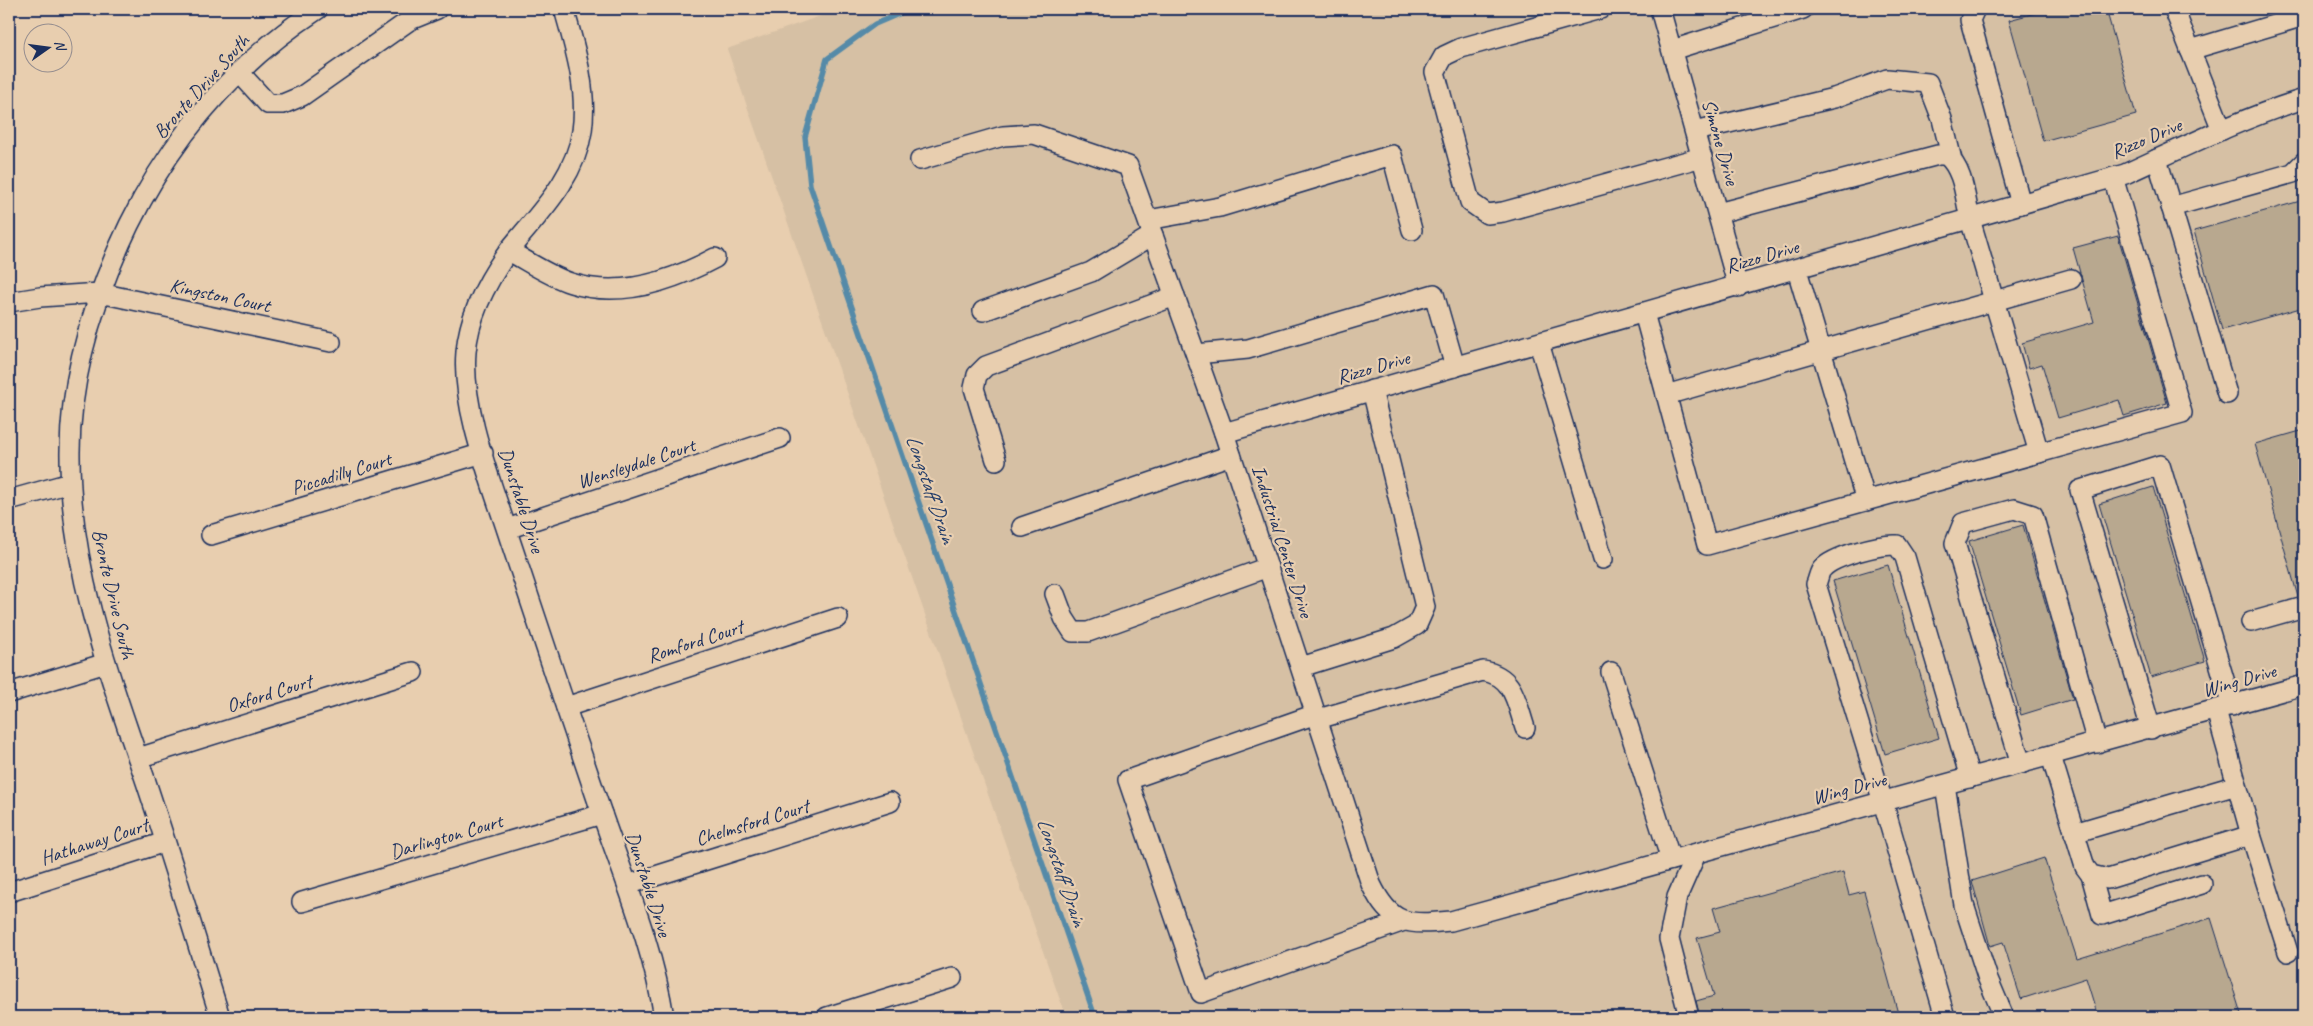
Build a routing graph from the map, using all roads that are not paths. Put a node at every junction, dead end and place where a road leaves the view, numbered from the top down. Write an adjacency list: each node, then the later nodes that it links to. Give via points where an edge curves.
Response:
1 (318, 9): 13 (street, Bronte Drive South, via 263,48)
2 (437, 9): 9 (street)
3 (564, 9): 29 (street, Dunstable Drive, via 579,68 582,132 559,188)
4 (1600, 9): 17 (street, via 1461,48 1444,56 1435,72 1470,202 1487,214 1504,212)
5 (1660, 9): 11 (street, Simone Drive)
6 (1803, 9): 11 (street)
7 (1975, 9): 23 (street, via 1970,20)
8 (2174, 9): 12 (street)
9 (407, 14): 13 (street, via 302,96 283,104 268,104)
10 (2304, 16): 12 (street)
11 (1672, 50): 16 (street, Simone Drive)
12 (2190, 50): 15 (street)
13 (238, 72): 34 (street, Bronte Drive South, via 184,132 157,172 114,257)
14 (2304, 99): 15 (street, Rizzo Drive)
15 (2222, 130): 18 (street, Rizzo Drive)
16 (1694, 131): 17 (street, Simone Drive); 20 (street, via 1834,98 1888,80 1928,83 1942,119)
17 (1702, 157): 25 (street, Simone Drive)
18 (2157, 159): 22 (street, Rizzo Drive); 24 (street)
19 (920, 160): 27 (street, Industrial Center Drive, via 1003,136 1034,134 1128,166)
20 (1952, 160): 25 (street, via 1946,155 1938,155); 26 (street)
21 (2304, 162): 24 (street, via 2293,173)
22 (2113, 178): 23 (street, Rizzo Drive); 51 (street, via 2182,413)
23 (2021, 204): 26 (street, Rizzo Drive)
24 (2171, 207): 46 (street)
25 (1718, 213): 33 (street, Simone Drive)
26 (1970, 219): 31 (street, Rizzo Drive); 36 (street)
27 (1150, 227): 28 (street, via 1392,154); 35 (street, Industrial Center Drive); 38 (street, via 1091,272)
28 (1412, 230)
29 (509, 251): 30 (street, via 552,276 599,289 629,288 674,278); 50 (street, Dunstable Drive, via 477,307 466,353 469,402)
30 (715, 258)
31 (1797, 270): 33 (street, Rizzo Drive); 42 (street)
32 (2071, 279): 36 (street)
33 (1738, 287): 39 (street, Rizzo Drive)
34 (100, 293): 37 (street, Kingston Court); 40 (street, Kingston Court); 54 (street, Bronte Drive South, via 74,398)
35 (1175, 296): 43 (street, Industrial Center Drive); 53 (street, via 986,366 977,375 974,388)
36 (1994, 300): 42 (street); 51 (street)
37 (9, 302)
38 (983, 311)
39 (1644, 313): 41 (street, Rizzo Drive); 47 (street)
40 (331, 342)
41 (1539, 343): 44 (street, Rizzo Drive); 60 (street)
42 (1821, 350): 47 (street); 56 (street)
43 (1196, 354): 44 (street, via 1248,349 1434,294); 48 (street, Industrial Center Drive)
44 (1455, 367): 45 (street, Rizzo Drive)
45 (1372, 390): 48 (street, Rizzo Drive); 67 (street, via 1425,607 1417,625 1394,638)
46 (2227, 394)
47 (1666, 395): 56 (street, via 1707,545)
48 (1224, 433): 52 (street, Industrial Center Drive)
49 (780, 438): 58 (street, Wensleydale Court)
50 (483, 453): 58 (street, Dunstable Drive); 59 (street, Piccadilly Court)
51 (2039, 453): 56 (street)
52 (1231, 455): 57 (street); 61 (street, Industrial Center Drive)
53 (996, 460)
54 (70, 483): 55 (street); 66 (street, Bronte Drive South, via 84,581)
55 (9, 500)
56 (1866, 501)
57 (1022, 527)
58 (507, 530): 72 (street, Dunstable Drive)
59 (211, 535)
60 (1603, 559)
61 (1268, 567): 62 (street, via 1088,632 1073,632); 67 (street, Industrial Center Drive)
62 (1055, 594)
63 (2304, 607): 65 (street)
64 (838, 618): 72 (street, Romford Court)
65 (2251, 622)
66 (106, 663): 71 (street); 79 (street, Bronte Drive South)
67 (1301, 667): 74 (street, Industrial Center Drive)
68 (413, 672): 79 (street, Oxford Court)
69 (1611, 672): 91 (street)
70 (2304, 685): 73 (street, Wing Drive)
71 (9, 693)
72 (566, 707): 86 (street, Dunstable Drive)
73 (2224, 708): 76 (street, Wing Drive); 76 (street, via 2160,465 2080,490); 83 (street)
74 (1317, 716): 75 (street, via 1483,670 1505,679); 97 (street, Industrial Center Drive, via 1371,884 1380,904); 97 (street, via 1128,780 1201,993)
75 (1525, 728)
76 (2151, 728): 77 (street, Wing Drive)
77 (2097, 743): 78 (street, Wing Drive); 80 (street, via 2033,515 2014,509 1963,523 1955,544)
78 (2051, 756): 80 (street, Wing Drive); 87 (street)
79 (138, 758): 89 (street, Bronte Drive South)
80 (2021, 764): 81 (street, Wing Drive)
81 (1970, 778): 82 (street, Wing Drive); 85 (street, via 1905,557 1897,546 1886,544 1839,558 1821,569 1816,584)
82 (1945, 785): 85 (street, Wing Drive); 105 (street, via 1964,904)
83 (2237, 785): 87 (street); 88 (street)
84 (890, 802): 94 (street, Chelmsford Court)
85 (1883, 802): 90 (street, Wing Drive); 104 (street)
86 (602, 814): 94 (street, Dunstable Drive); 96 (street, Darlington Court)
87 (2074, 833): 92 (street)
88 (2251, 835): 92 (street, via 2108,879); 98 (street)
89 (166, 842): 95 (street, Hathaway Court); 100 (street, Bronte Drive South)
90 (1696, 854): 91 (street, Wing Drive); 103 (street, via 1677,897 1669,939)
91 (1672, 860): 97 (street, Wing Drive, via 1451,921)
92 (2090, 874): 93 (street, via 2102,915)
93 (2202, 884)
94 (628, 885): 101 (street, Dunstable Drive)
95 (9, 892)
96 (302, 902)
97 (1404, 921)
98 (2288, 952)
99 (952, 978): 102 (street)
100 (220, 1017)
101 (664, 1017)
102 (827, 1017)
103 (1688, 1017)
104 (1945, 1017)
105 (2004, 1017)

